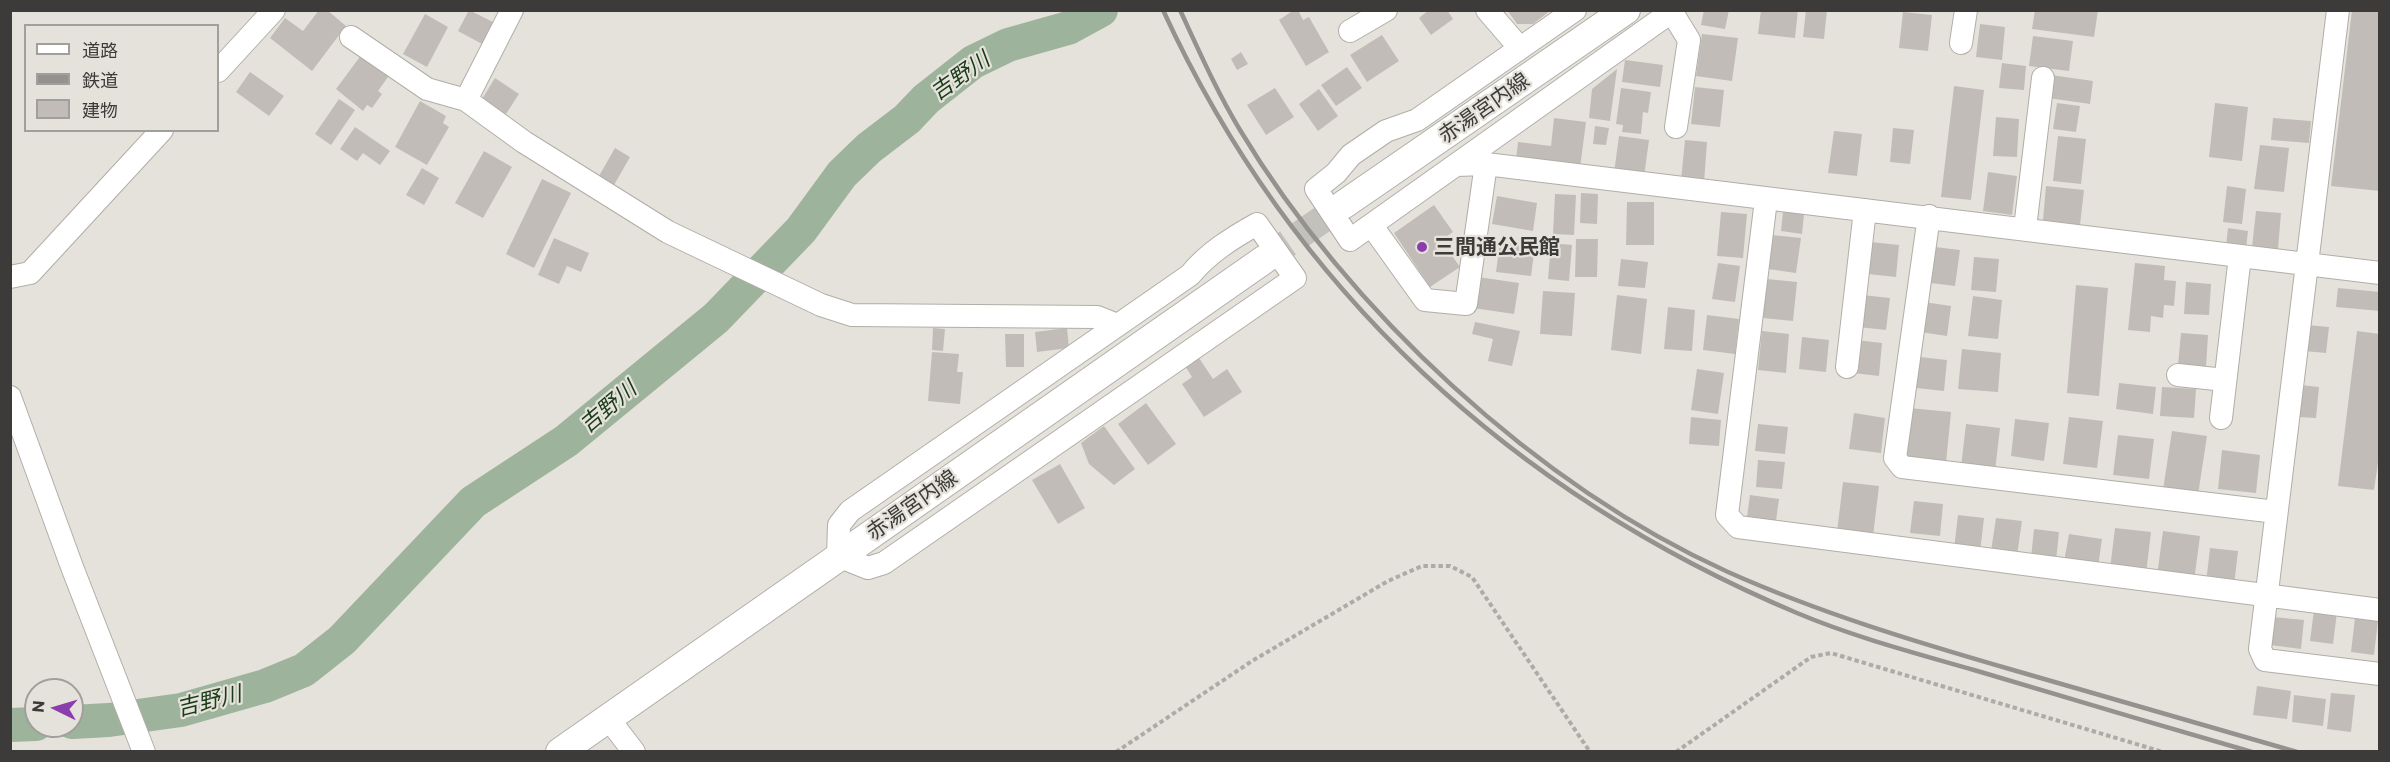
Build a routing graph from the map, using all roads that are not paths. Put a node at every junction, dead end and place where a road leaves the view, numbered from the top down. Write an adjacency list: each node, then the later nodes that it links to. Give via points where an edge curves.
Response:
1 (273, 10): 14 (street)
2 (512, 10): 16 (street)
3 (1386, 10): 10 (street)
4 (1487, 10): 13 (street)
5 (1575, 10): 13 (street)
6 (1626, 10): 22 (main road, 赤湯宮内線)
7 (1966, 10): 12 (street)
8 (2338, 10): 29 (street)
9 (1673, 12): 17 (street, via 1689,40); 20 (street)
10 (1350, 31)
11 (351, 37): 16 (street, via 427,89)
12 (1961, 43)
13 (1519, 47): 25 (street, via 1417,120 1386,131 1351,155 1316,189 1350,240)
14 (219, 70)
15 (2043, 78): 26 (street)
16 (466, 100): 32 (street, via 524,142 668,232 821,305 852,315 1097,317)
17 (1676, 127)
18 (160, 132): 31 (street, via 30,273)
19 (1486, 164): 20 (street); 21 (street); 25 (street, via 1466,304 1425,300)
20 (1456, 165): 25 (street)
21 (1766, 200): 23 (street); 40 (street, via 1727,515 1738,527)
22 (1343, 205)
23 (1865, 210): 24 (street); 33 (street)
24 (1929, 216): 26 (street); 38 (street, via 1894,458 1902,467)
25 (1372, 226)
26 (2025, 228): 27 (street)
27 (2240, 256): 29 (street); 35 (street)
28 (1265, 259): 39 (main road, 赤湯宮内線)
29 (2307, 264): 30 (street); 38 (street)
30 (2379, 273)
31 (10, 277)
32 (1117, 326): 39 (street, via 850,511 839,525); 39 (street, via 1190,275 1235,236 1257,224 1295,278 884,563 868,568)
33 (1847, 367)
34 (2178, 375): 35 (street)
35 (2225, 380): 37 (street)
36 (10, 397): 44 (street)
37 (2221, 418)
38 (2276, 512): 40 (street)
39 (838, 556): 43 (main road, 赤湯宮内線)
40 (2266, 597): 41 (street); 42 (street, via 2260,649 2265,660)
41 (2379, 610)
42 (2379, 674)
43 (608, 718): 45 (main road, 赤湯宮内線); 46 (street)
44 (144, 752)
45 (560, 752)
46 (634, 752)

